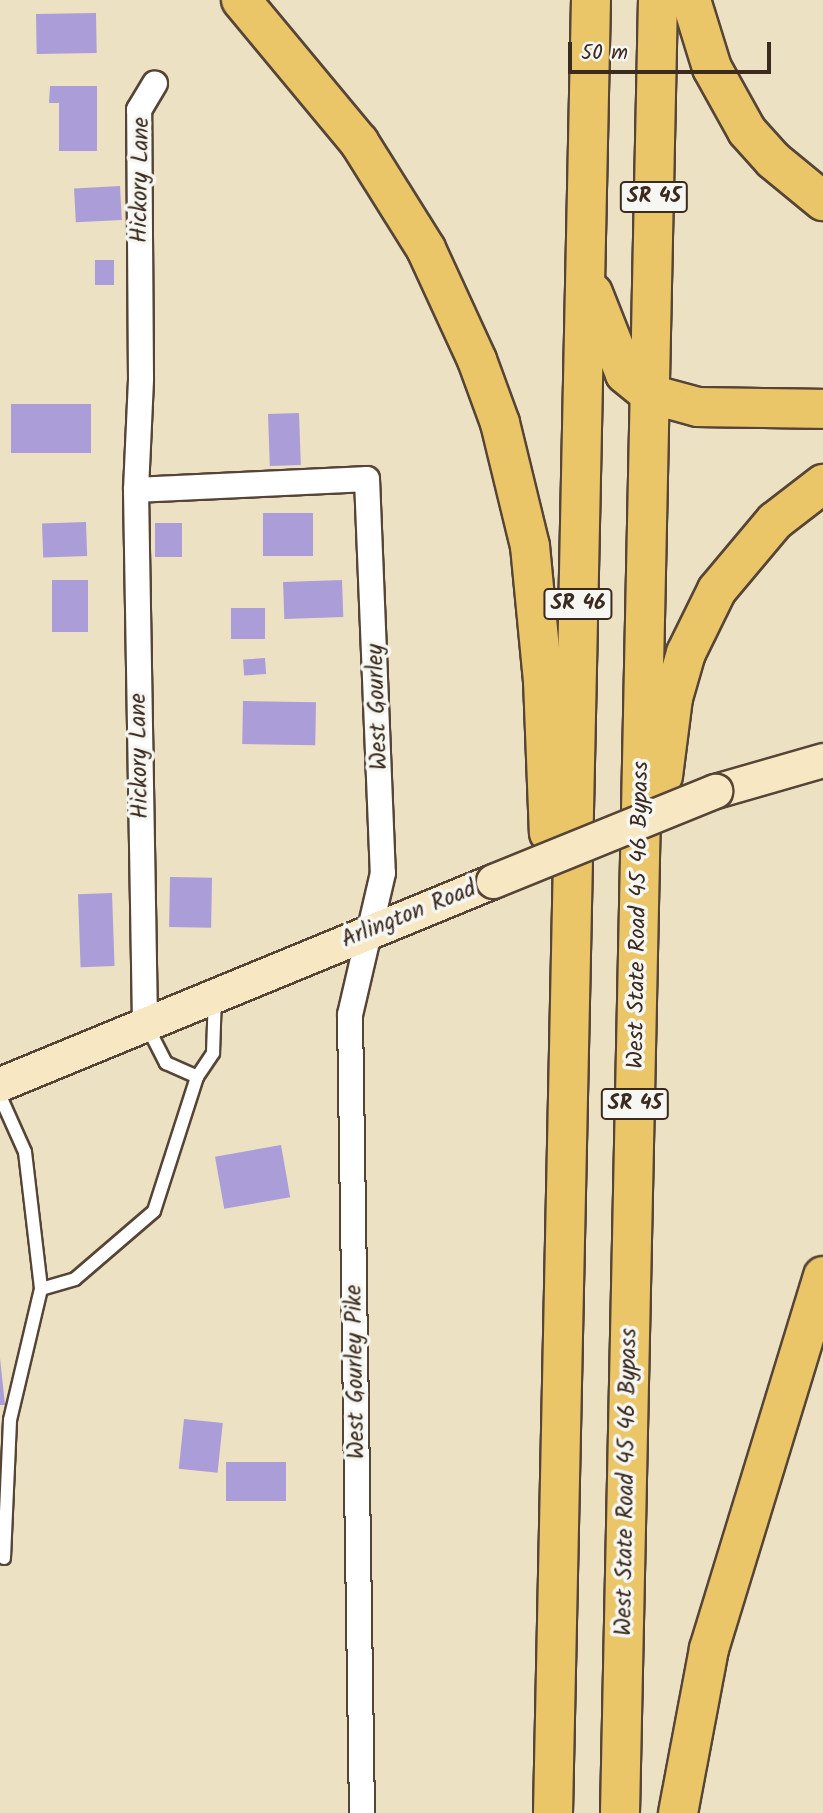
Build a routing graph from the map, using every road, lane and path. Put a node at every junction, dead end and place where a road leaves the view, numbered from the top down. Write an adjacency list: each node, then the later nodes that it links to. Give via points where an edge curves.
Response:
1 (241, 0): 20 (highway, via 359,142 400,206 452,300 500,423 530,546 541,652)
2 (591, 0): 7 (highway, SR 46)
3 (658, 0): 8 (highway, SR 45)
4 (691, 0): 6 (highway, via 712,68 747,131 773,160)
5 (155, 83): 11 (street, Hickory Lane, via 139,110 141,378)
6 (823, 201)
7 (585, 271): 8 (highway, via 625,374); 20 (highway, SR 46)
8 (650, 394): 9 (highway, via 706,408); 14 (highway, West State Road 45 46 Bypass / SR 45)
9 (823, 409)
10 (823, 484): 14 (highway, via 775,521 733,568 686,653 672,709)
11 (136, 490): 13 (street, West Gourley, via 367,479 383,873); 16 (street, Hickory Lane)
12 (823, 760): 13 (street, Arlington Road, bridge, via 715,791)
13 (368, 932): 15 (street, Arlington Road); 24 (street, West Gourley Pike, via 350,1015)
14 (637, 990): 26 (highway, West State Road 45 46 Bypass / SR 45)
15 (215, 993): 16 (street, Arlington Road); 17 (lane, via 213,1053)
16 (145, 1023): 17 (lane, via 166,1063); 18 (street, Arlington Road)
17 (197, 1077): 22 (lane, via 154,1211 75,1279)
18 (0, 1084)
19 (0, 1096): 22 (lane, via 25,1152)
20 (565, 1209): 25 (highway)
21 (823, 1276): 27 (highway, via 709,1649)
22 (41, 1289): 23 (lane, via 10,1420)
23 (4, 1558)
24 (362, 1813)
25 (553, 1813)
26 (620, 1813)
27 (678, 1813)

